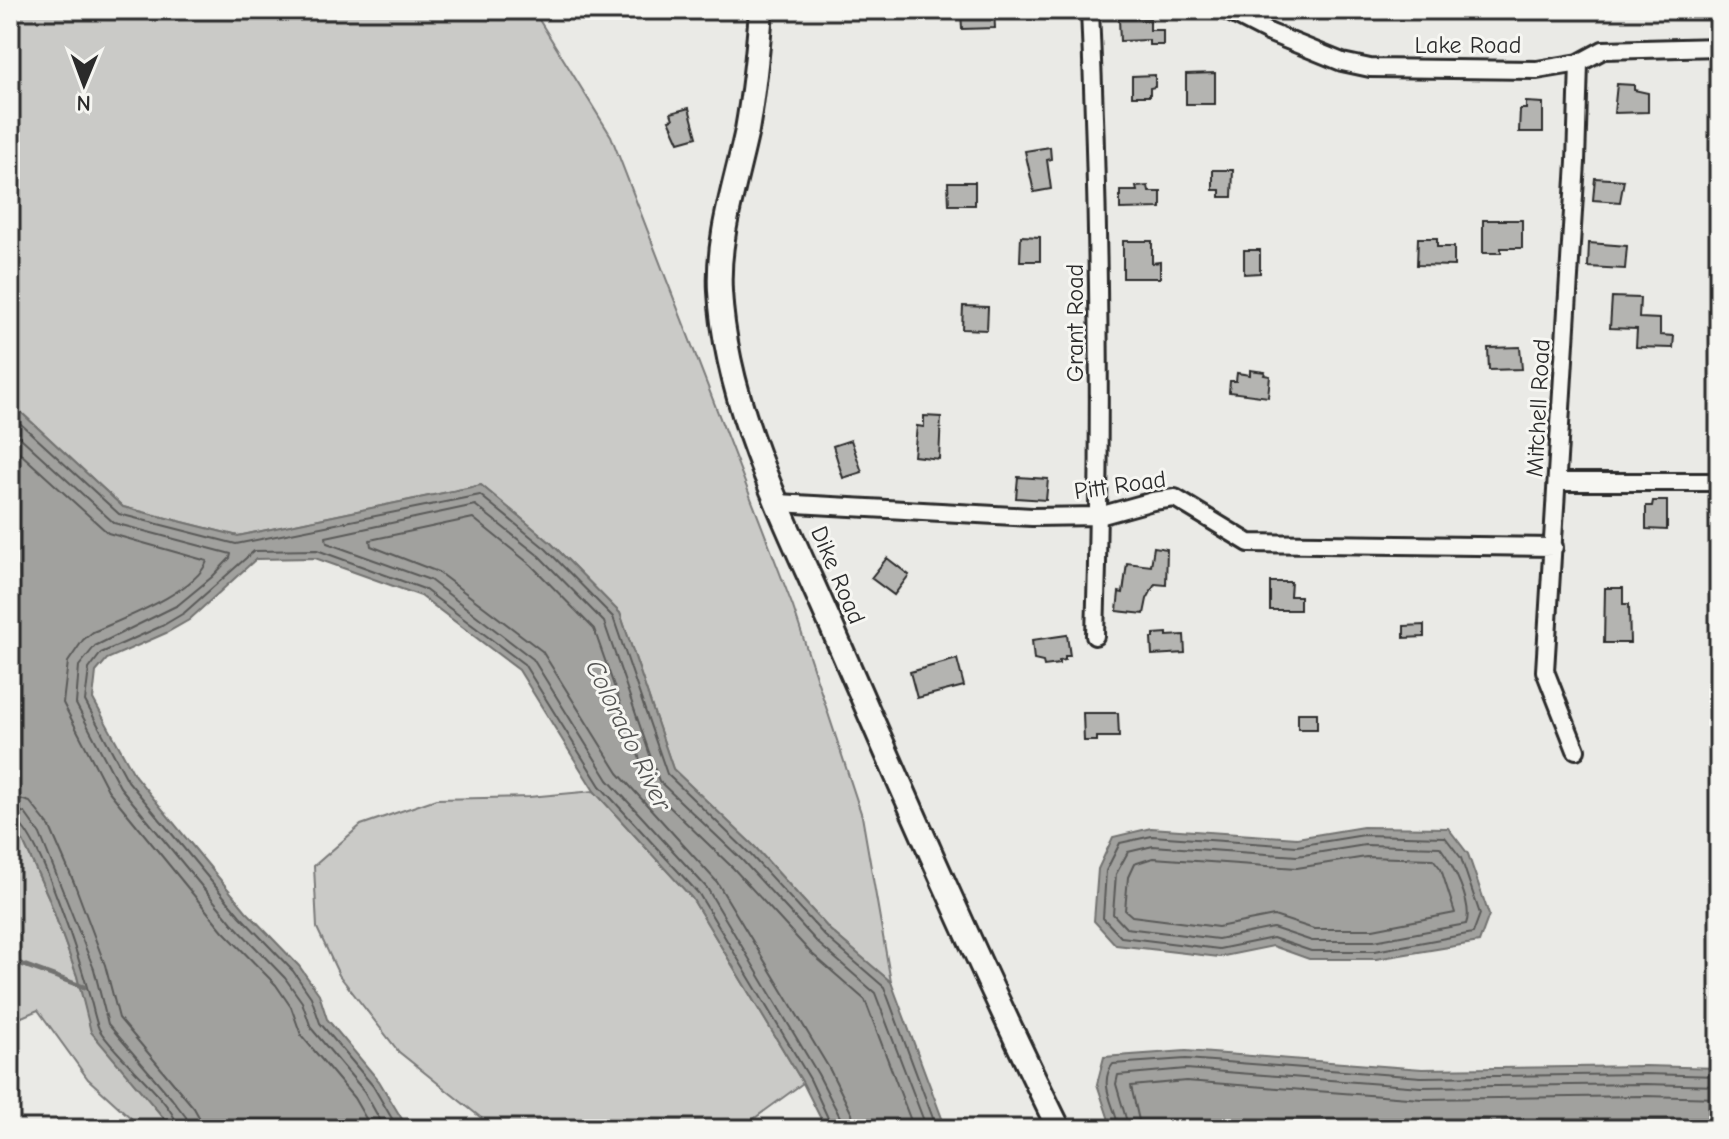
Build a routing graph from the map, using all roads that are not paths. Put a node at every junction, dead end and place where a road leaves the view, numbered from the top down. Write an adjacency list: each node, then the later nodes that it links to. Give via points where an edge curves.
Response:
1 (761, 10): 8 (street, Dike Road, via 752,99 720,258 720,287 734,379)
2 (1090, 10): 9 (street, Grant Road, via 1099,282)
3 (1225, 10): 5 (street, Lake Road, via 1342,62 1370,68 1537,70)
4 (1719, 47): 5 (street, Lake Road, via 1603,50)
5 (1579, 63): 6 (street, Mitchell Road)
6 (1558, 482): 7 (street); 10 (street, Mitchell Road)
7 (1719, 482)
8 (778, 503): 9 (street, Pitt Road); 13 (street, Dike Road)
9 (1099, 516): 10 (street, Pitt Road, via 1175,498 1249,543); 11 (street, Grant Road)
10 (1554, 547): 12 (street, Mitchell Road, via 1545,671)
11 (1095, 636)
12 (1576, 750)
13 (1059, 1129)

